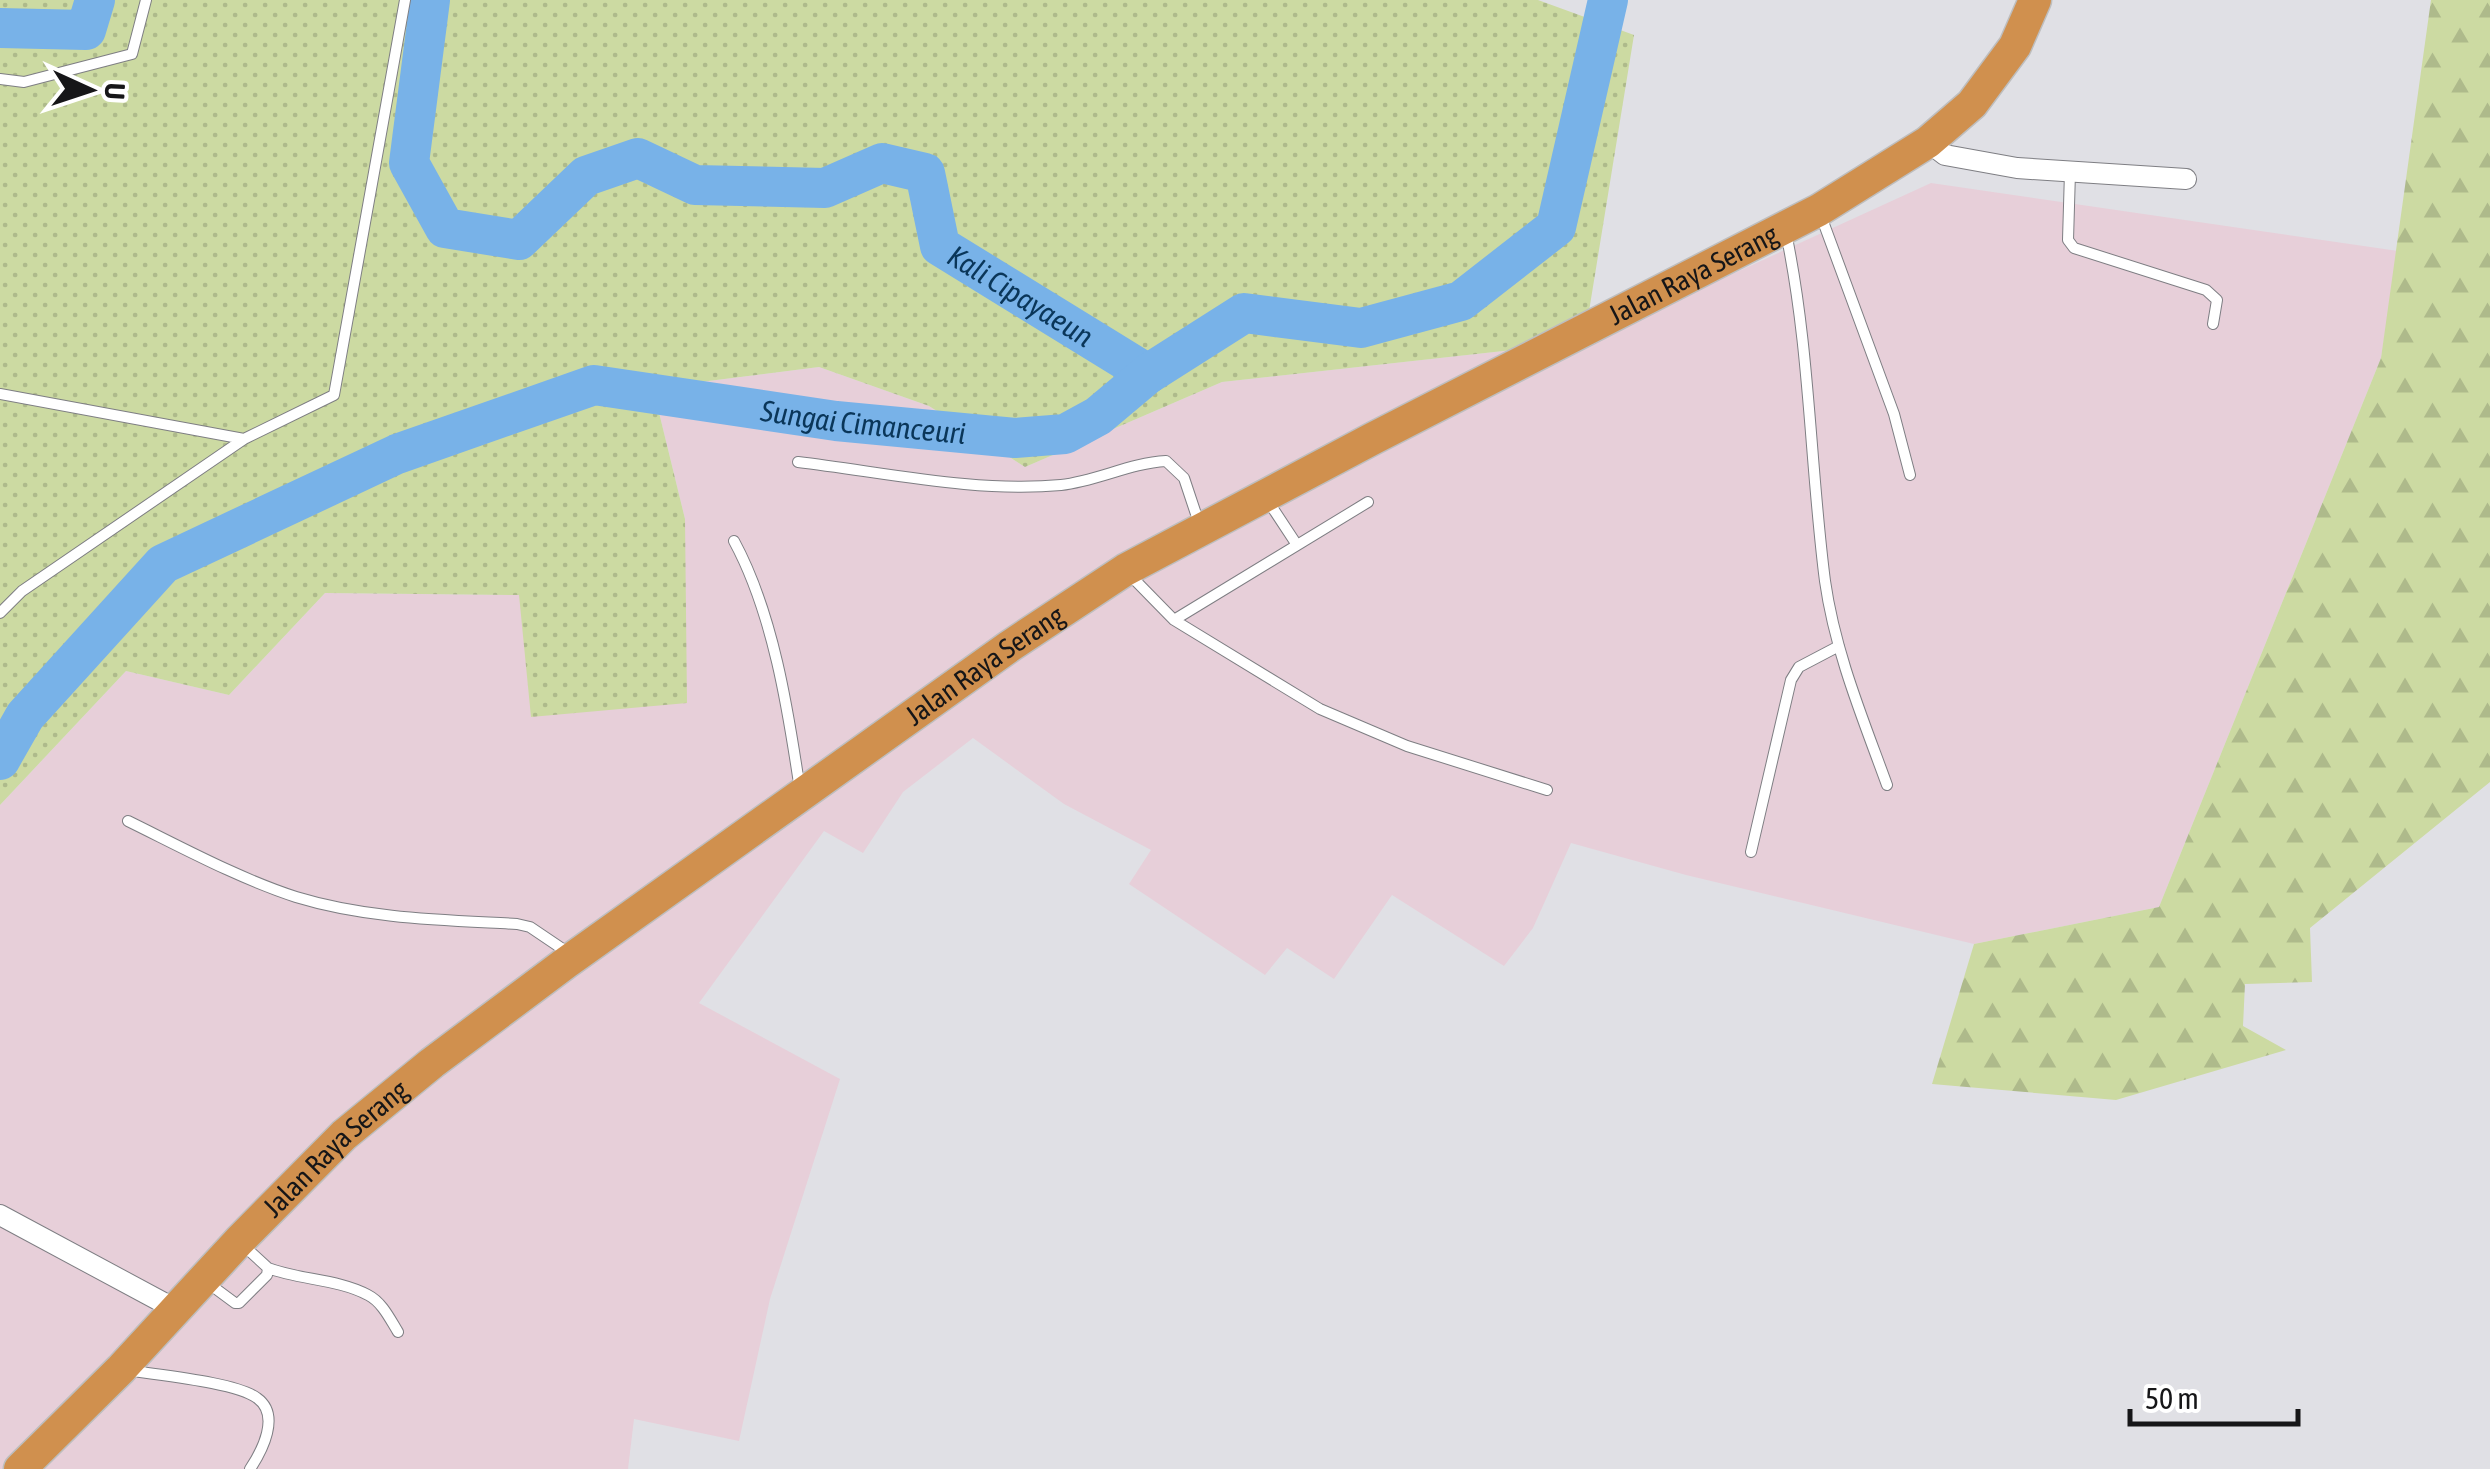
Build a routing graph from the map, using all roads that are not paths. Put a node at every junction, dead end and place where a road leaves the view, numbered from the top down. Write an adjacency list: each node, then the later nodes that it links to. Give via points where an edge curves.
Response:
1 (146, 0): 4 (lane, via 132,54 24,82)
2 (405, 0): 12 (lane, via 334,395)
3 (2035, 0): 5 (highway, Jalan Raya Serang, via 2015,46 1972,104)
4 (0, 78)
5 (1928, 142): 6 (street, via 1945,154); 8 (highway, Jalan Raya Serang)
6 (2070, 172): 7 (street); 10 (lane, via 2068,240 2074,248 2206,290 2217,300)
7 (2186, 180)
8 (1818, 210): 9 (highway, Jalan Raya Serang); 14 (lane)
9 (1785, 227): 15 (highway, Jalan Raya Serang); 23 (lane, via 1799,292 1826,583)
10 (2213, 324)
11 (0, 394): 12 (lane)
12 (244, 439): 21 (lane, via 22,591)
13 (798, 462): 17 (lane, via 1000,488 1064,485 1166,461 1184,478)
14 (1910, 474)
15 (1264, 496): 17 (highway, Jalan Raya Serang); 19 (lane)
16 (1368, 502): 19 (lane)
17 (1201, 528): 20 (highway, Jalan Raya Serang)
18 (734, 541): 26 (lane, via 754,578)
19 (1297, 545): 22 (lane)
20 (1125, 570): 22 (lane); 26 (highway, Jalan Raya Serang)
21 (0, 613)
22 (1174, 620): 25 (lane, via 1320,709 1407,746)
23 (1838, 646): 24 (lane); 28 (lane, via 1800,667 1791,680)
24 (1887, 785)
25 (1547, 790)
26 (801, 796): 29 (highway, Jalan Raya Serang)
27 (128, 821): 29 (lane, via 295,896 387,916 518,924)
28 (1751, 852)
29 (575, 957): 31 (highway, Jalan Raya Serang, via 344,1135)
30 (0, 1215): 34 (street)
31 (239, 1241): 32 (lane); 33 (highway, Jalan Raya Serang)
32 (268, 1268): 33 (lane, via 239,1303); 35 (lane, via 371,1295)
33 (203, 1280): 34 (highway, Jalan Raya Serang)
34 (175, 1309): 36 (highway, Jalan Raya Serang)
35 (398, 1332)
36 (120, 1369): 37 (highway, Jalan Raya Serang); 38 (lane, via 256,1397 268,1429)
37 (20, 1469)
38 (250, 1469)

